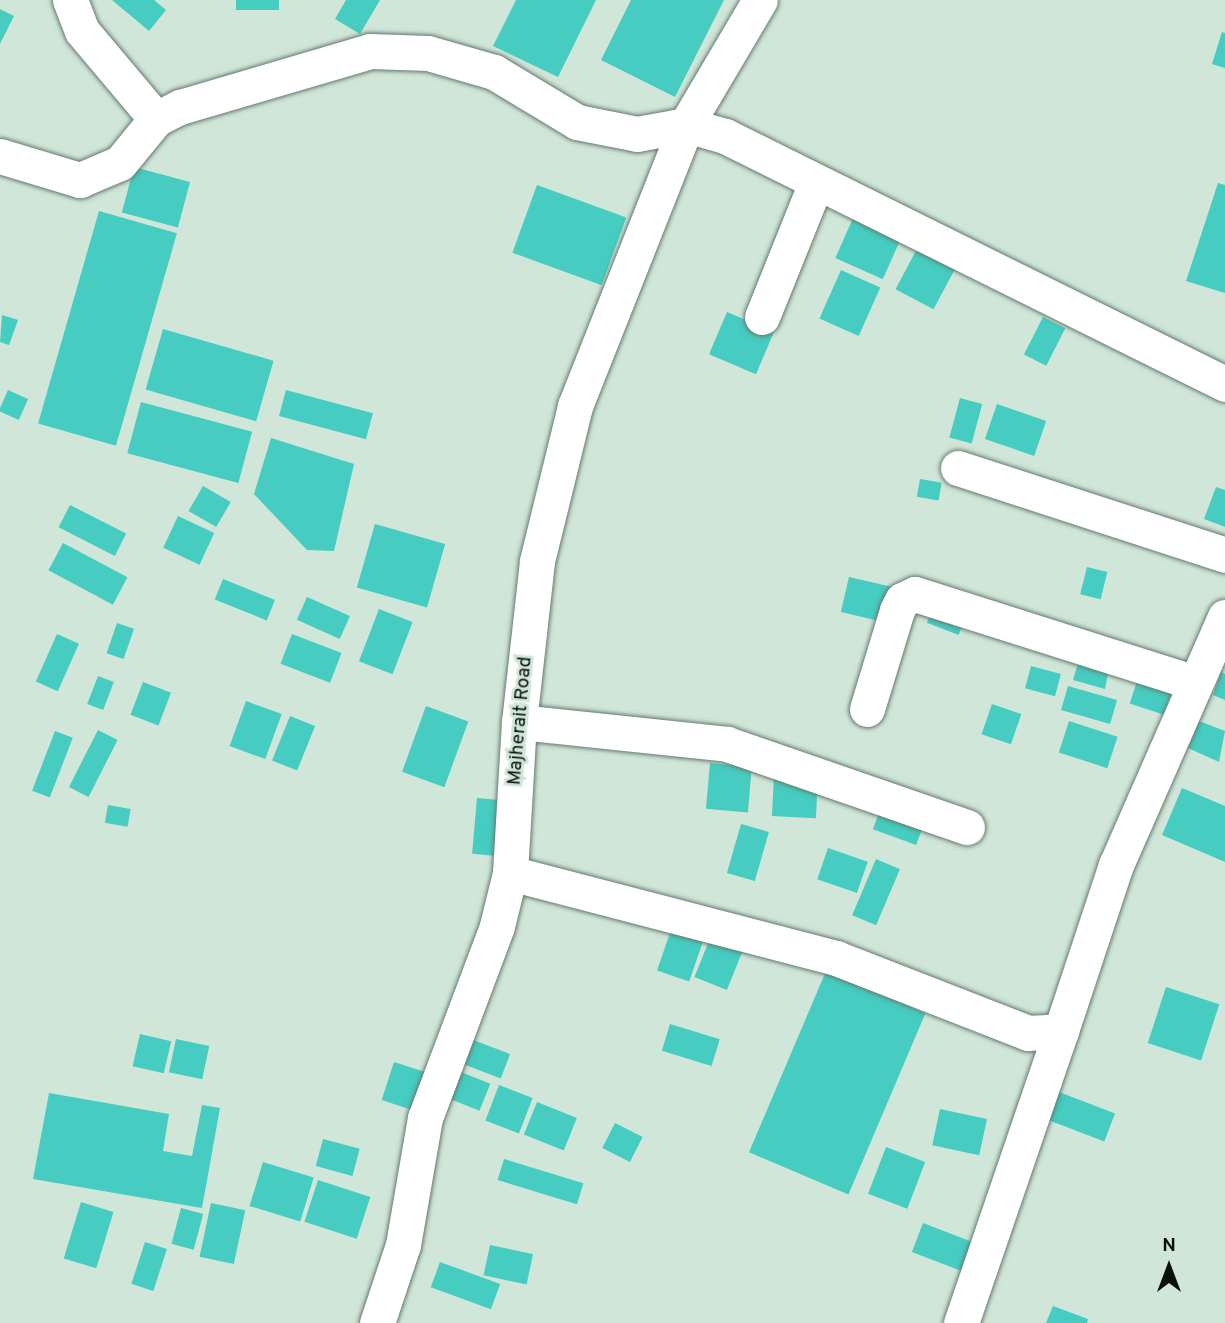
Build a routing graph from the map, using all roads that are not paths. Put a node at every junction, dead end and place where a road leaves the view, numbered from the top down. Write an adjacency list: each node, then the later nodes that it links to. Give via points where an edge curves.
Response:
1 (70, 0): 3 (street, via 82,31)
2 (760, 0): 4 (street, Majherait Road)
3 (156, 119): 4 (street, via 180,107 370,51 428,53 476,64 577,122 608,130 637,134); 5 (street, via 120,163 87,178 60,176)
4 (686, 125): 6 (street, via 761,152); 14 (street, Majherait Road, via 575,406 537,561)
5 (0, 156)
6 (816, 183): 7 (street); 8 (street)
7 (762, 317)
8 (1225, 384)
9 (958, 468): 10 (street)
10 (1225, 555)
11 (1225, 617): 12 (street)
12 (1195, 684): 13 (street, via 915,594 897,610); 17 (street, via 1116,865)
13 (867, 709)
14 (519, 722): 15 (street, via 727,744); 16 (street, Majherait Road)
15 (967, 827)
16 (510, 873): 17 (street, via 836,958 1028,1033); 18 (street, Majherait Road, via 496,926 425,1118 403,1245)
17 (1061, 1031): 19 (street)
18 (377, 1323)
19 (961, 1323)

